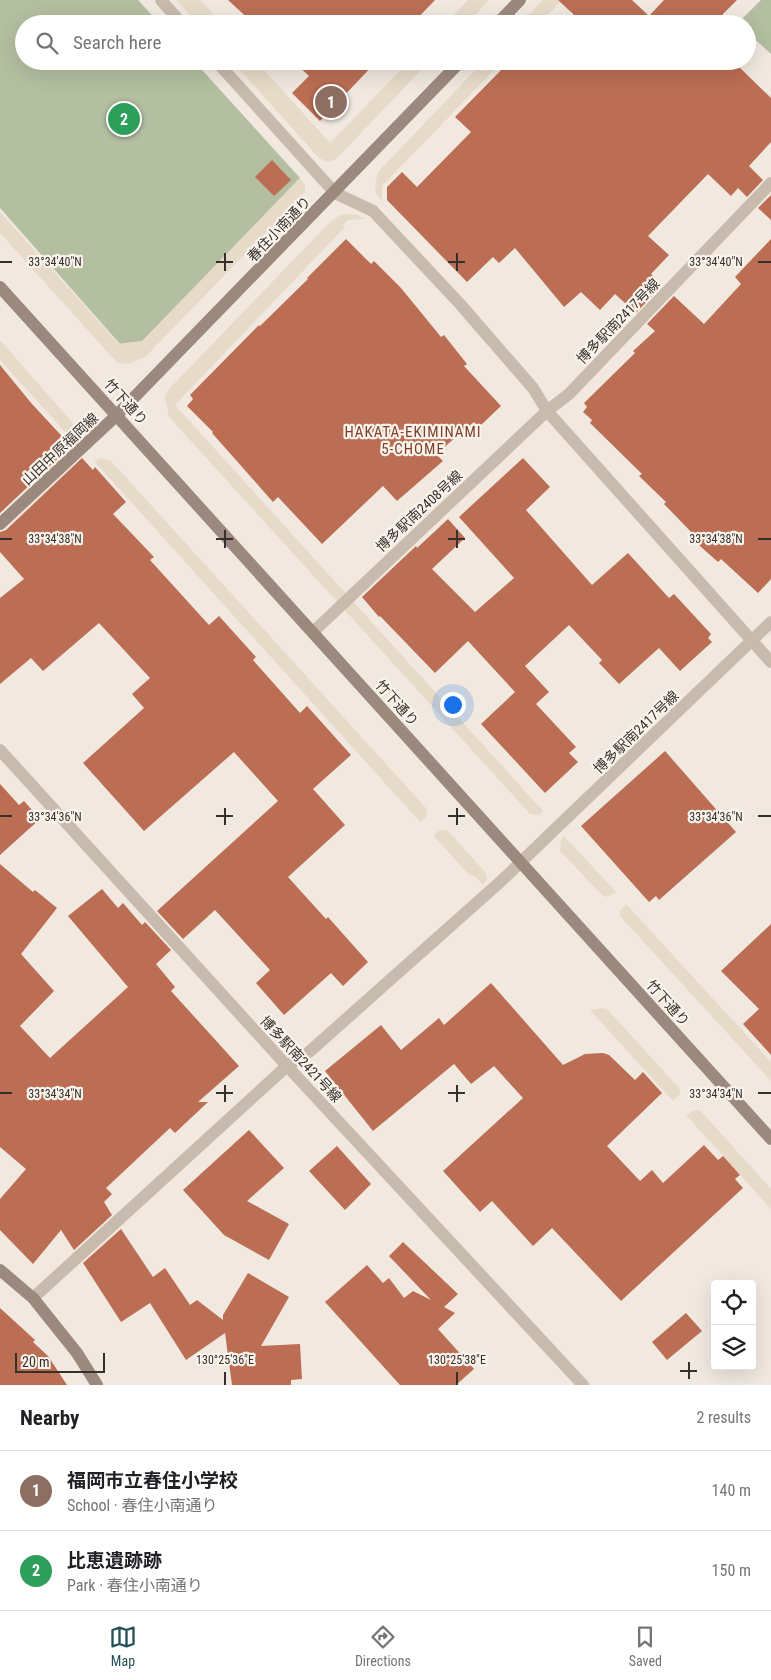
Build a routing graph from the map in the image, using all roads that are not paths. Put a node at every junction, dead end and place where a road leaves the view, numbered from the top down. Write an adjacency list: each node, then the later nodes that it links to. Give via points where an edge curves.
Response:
1 (161, 0): 3 (street)
2 (520, 0): 4 (street)
3 (174, 15)
4 (506, 15)
5 (224, 70): 8 (street)
6 (452, 70): 8 (street, 春住小南通り)
7 (771, 182): 10 (street, 博多駅南2417号線, via 569,394)
8 (335, 192): 10 (street, via 373,211 533,388); 11 (street, 春住小南通り)
9 (0, 287): 11 (street, 竹下通り)
10 (547, 411): 14 (street, 博多駅南2408号線); 15 (street)
11 (118, 416): 12 (street, 山田中原福岡線); 14 (street, 竹下通り)
12 (0, 524)
13 (771, 622): 15 (street, 博多駅南2417号線)
14 (313, 632): 18 (street, 竹下通り)
15 (753, 642): 16 (street); 18 (street, 博多駅南2417号線)
16 (771, 662)
17 (0, 750): 19 (street, 博多駅南2421号線)
18 (520, 862): 19 (street, 博多駅南2417号線, via 309,1052); 20 (street, 竹下通り)
19 (287, 1066): 22 (street, 博多駅南2417号線); 24 (street, 博多駅南2421号線)
20 (771, 1140)
21 (0, 1270): 22 (street)
22 (33, 1298): 23 (street, via 77,1353)
23 (97, 1385)
24 (583, 1385)

